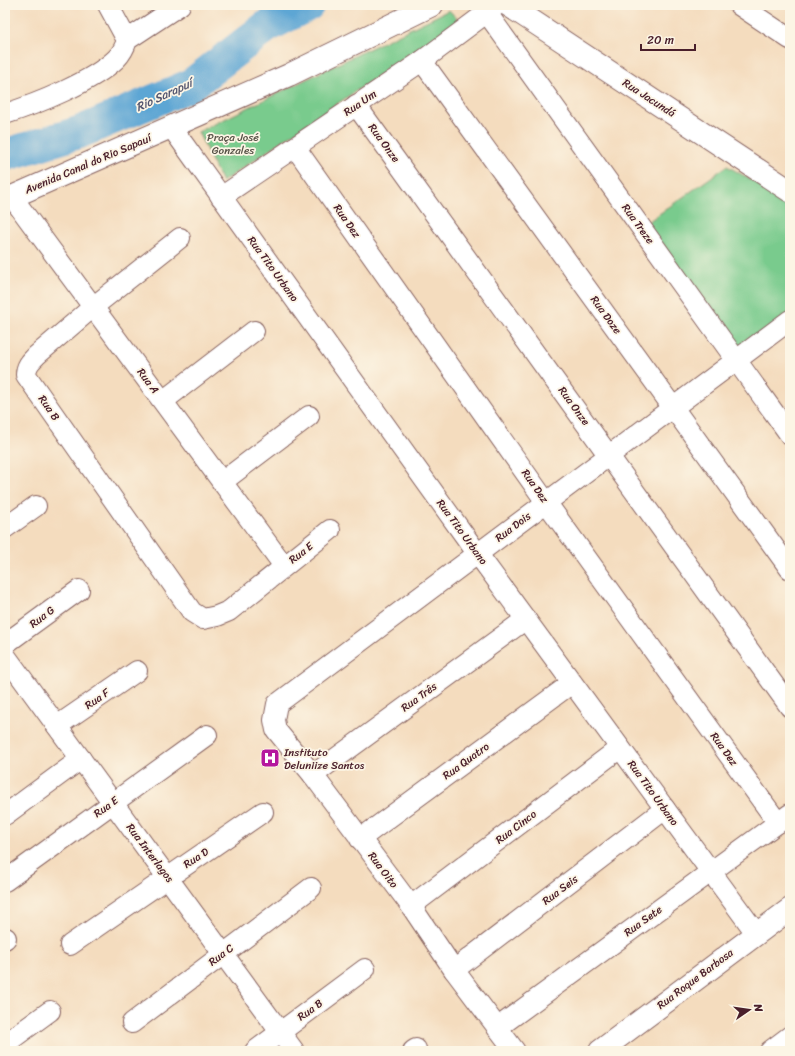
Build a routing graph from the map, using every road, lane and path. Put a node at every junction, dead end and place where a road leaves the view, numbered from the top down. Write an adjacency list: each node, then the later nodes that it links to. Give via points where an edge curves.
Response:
1 (108, 5): 8 (street)
2 (180, 5): 8 (street)
3 (432, 5): 12 (street, Avenida Canal do Rio Sapauí, via 289,75)
4 (508, 5): 14 (street, Rua Jacundá)
5 (740, 5): 7 (street)
6 (492, 9): 9 (street, Rua Um); 21 (street, Rua Treze)
7 (790, 39)
8 (128, 40): 11 (street, via 116,59 101,70 61,92)
9 (422, 61): 10 (street, Rua Um); 23 (street, Rua Doze)
10 (356, 105): 13 (street, Rua Um); 26 (street, Rua Onze)
11 (5, 114)
12 (172, 128): 15 (street, Rua Tito Urbano); 16 (street, Avenida Canal do Rio Sapauí)
13 (295, 147): 15 (street, Rua Um); 28 (street, Rua Dez)
14 (790, 191)
15 (221, 197): 32 (street, Rua Tito Urbano)
16 (8, 199): 18 (street, Rua A)
17 (180, 238): 18 (street, Rua B)
18 (93, 307): 22 (street, Rua A); 36 (street, Rua B, via 29,363 26,375)
19 (790, 320): 21 (street, Rua Dois)
20 (254, 331): 22 (street)
21 (736, 360): 23 (street, Rua Dois); 25 (street, Rua Treze)
22 (163, 401): 27 (street, Rua A)
23 (673, 407): 26 (street, Rua Dois); 34 (street, Rua Doze)
24 (309, 416): 27 (street)
25 (790, 435)
26 (609, 455): 28 (street, Rua Dois); 43 (street, Rua Onze)
27 (222, 482): 33 (street, Rua A)
28 (546, 502): 32 (street, Rua Dois); 53 (street, Rua Dez)
29 (36, 506): 30 (street)
30 (5, 528)
31 (330, 530): 33 (street, Rua E)
32 (477, 553): 37 (street, Rua Tito Urbano); 42 (street, Rua Dois)
33 (284, 566): 36 (street, Rua E, via 229,611 203,619)
34 (790, 569)
35 (79, 590): 38 (street, Rua G)
36 (192, 612)
37 (526, 619): 41 (street, Rua Tito Urbano); 48 (street, Rua Três)
38 (5, 644)
39 (5, 655): 44 (street, Rua Interlagos)
40 (137, 671): 44 (street, Rua F)
41 (572, 683): 46 (street, Rua Tito Urbano); 54 (street, Rua Quatro)
42 (293, 690): 48 (street, Rua Oito, via 277,704 274,720 276,730)
43 (790, 707)
44 (57, 726): 47 (street, Rua Interlagos)
45 (207, 735): 49 (street, Rua E)
46 (620, 748): 50 (street, Rua Tito Urbano); 59 (street, Rua Cinco)
47 (82, 759): 49 (street, Rua Interlagos); 52 (street)
48 (313, 775): 54 (street, Rua Oito)
49 (112, 802): 56 (street, Rua Interlagos); 57 (street, Rua E)
50 (665, 809): 55 (street, Rua Tito Urbano); 65 (street, Rua Seis)
51 (263, 812): 56 (street, Rua D)
52 (5, 815)
53 (784, 818): 55 (street, Rua Sete)
54 (360, 839): 59 (street, Rua Oito)
55 (710, 872): 61 (street, Rua Tito Urbano); 68 (street, Rua Sete)
56 (168, 877): 62 (street, Rua D); 63 (street, Rua Interlagos)
57 (5, 881)
58 (311, 888): 63 (street, Rua C)
59 (411, 906): 65 (street, Rua Oito)
60 (790, 909): 61 (street, Rua Roque Barbosa)
61 (756, 933): 75 (street, Rua Roque Barbosa)
62 (70, 945)
63 (224, 953): 67 (street, Rua C); 69 (street, Rua Interlagos)
64 (365, 969): 69 (street, Rua B)
65 (454, 970): 68 (street, Rua Oito)
66 (50, 1011): 71 (street)
67 (132, 1023)
68 (496, 1028): 74 (street, Rua Oito)
69 (280, 1032): 72 (street, Rua B); 73 (street, Rua Interlagos)
70 (790, 1036): 76 (street)
71 (5, 1044)
72 (255, 1051)
73 (294, 1051)
74 (515, 1051)
75 (600, 1051)
76 (770, 1051)

